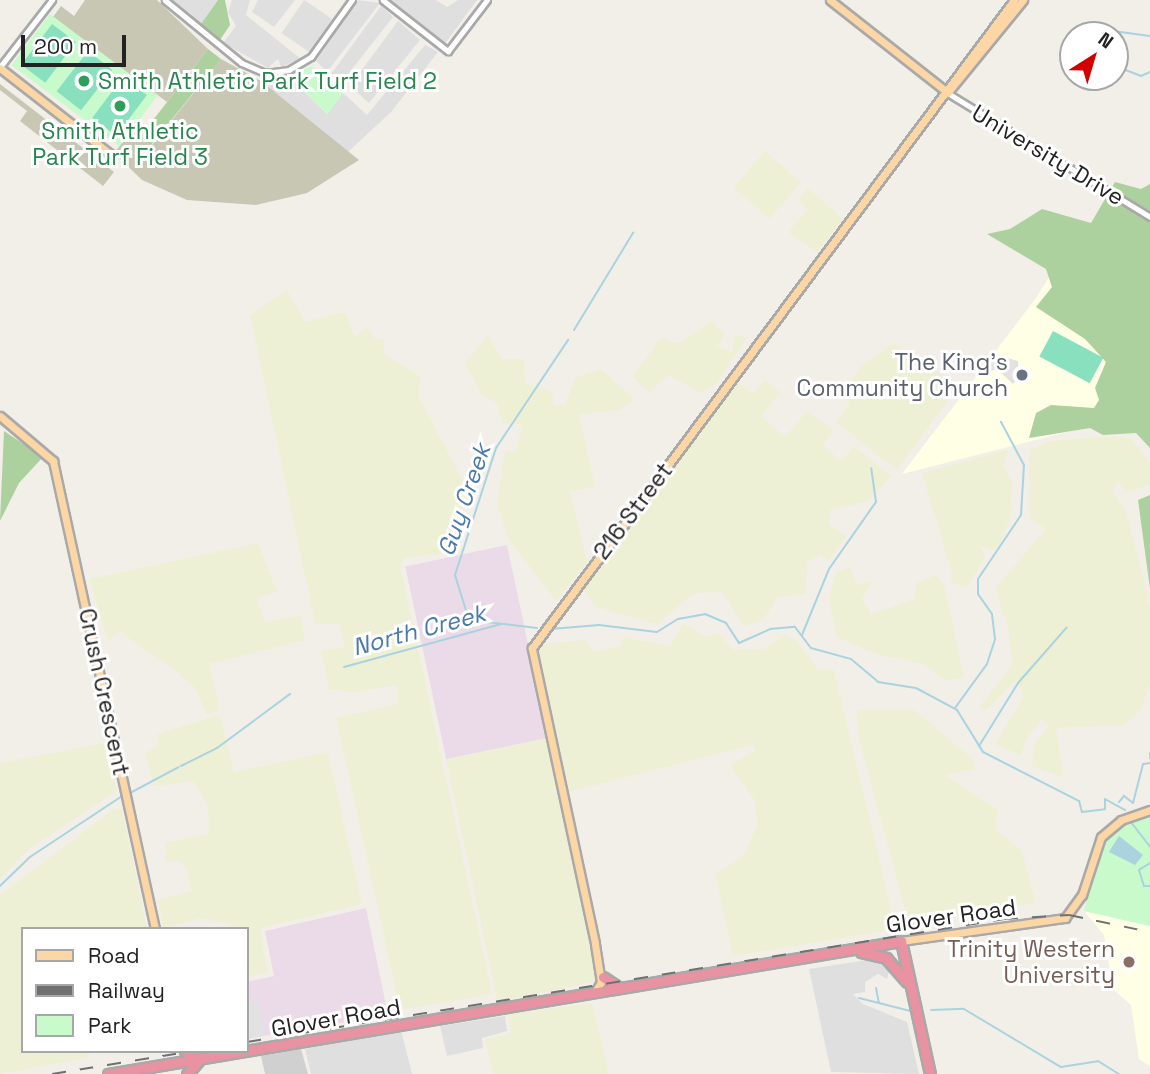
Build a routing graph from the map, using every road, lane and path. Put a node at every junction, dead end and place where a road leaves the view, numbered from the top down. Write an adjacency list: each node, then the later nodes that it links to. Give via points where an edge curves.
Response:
1 (51, 0): 9 (street)
2 (165, 0): 8 (street, via 253,70 289,70 309,59)
3 (383, 0): 4 (street, via 447,51)
4 (486, 0)
5 (830, 0): 11 (main road)
6 (1014, 0): 11 (main road, 216 Street)
7 (1023, 0): 11 (main road, 216 Street)
8 (349, 2)
9 (0, 68): 10 (main road, via 108,156)
10 (0, 74)
11 (947, 93): 12 (street, University Drive); 17 (main road, 216 Street, via 532,648)
12 (1150, 217)
13 (0, 416): 15 (main road, Crush Crescent, via 50,456)
14 (1150, 810): 16 (main road, Glover Road, via 1121,820 1101,837 1082,895 1065,918)
15 (155, 927)
16 (901, 941): 18 (highway, Glover Road); 23 (highway)
17 (595, 943): 19 (main road); 22 (main road, 216 Street, via 601,982)
18 (852, 951): 20 (highway, Glover Road); 23 (highway, via 894,963)
19 (603, 977): 21 (highway, via 615,987); 22 (main road)
20 (696, 977): 21 (highway, Glover Road); 22 (highway, Glover Road)
21 (633, 985): 22 (highway, Glover Road)
22 (598, 992): 24 (highway, Glover Road)
23 (914, 999): 30 (highway)
24 (248, 1051)
25 (237, 1053): 27 (highway, Glover Road)
26 (184, 1055): 27 (highway); 28 (highway); 29 (main road)
27 (201, 1059): 29 (highway)
28 (108, 1074)
29 (186, 1074)
30 (930, 1074)

